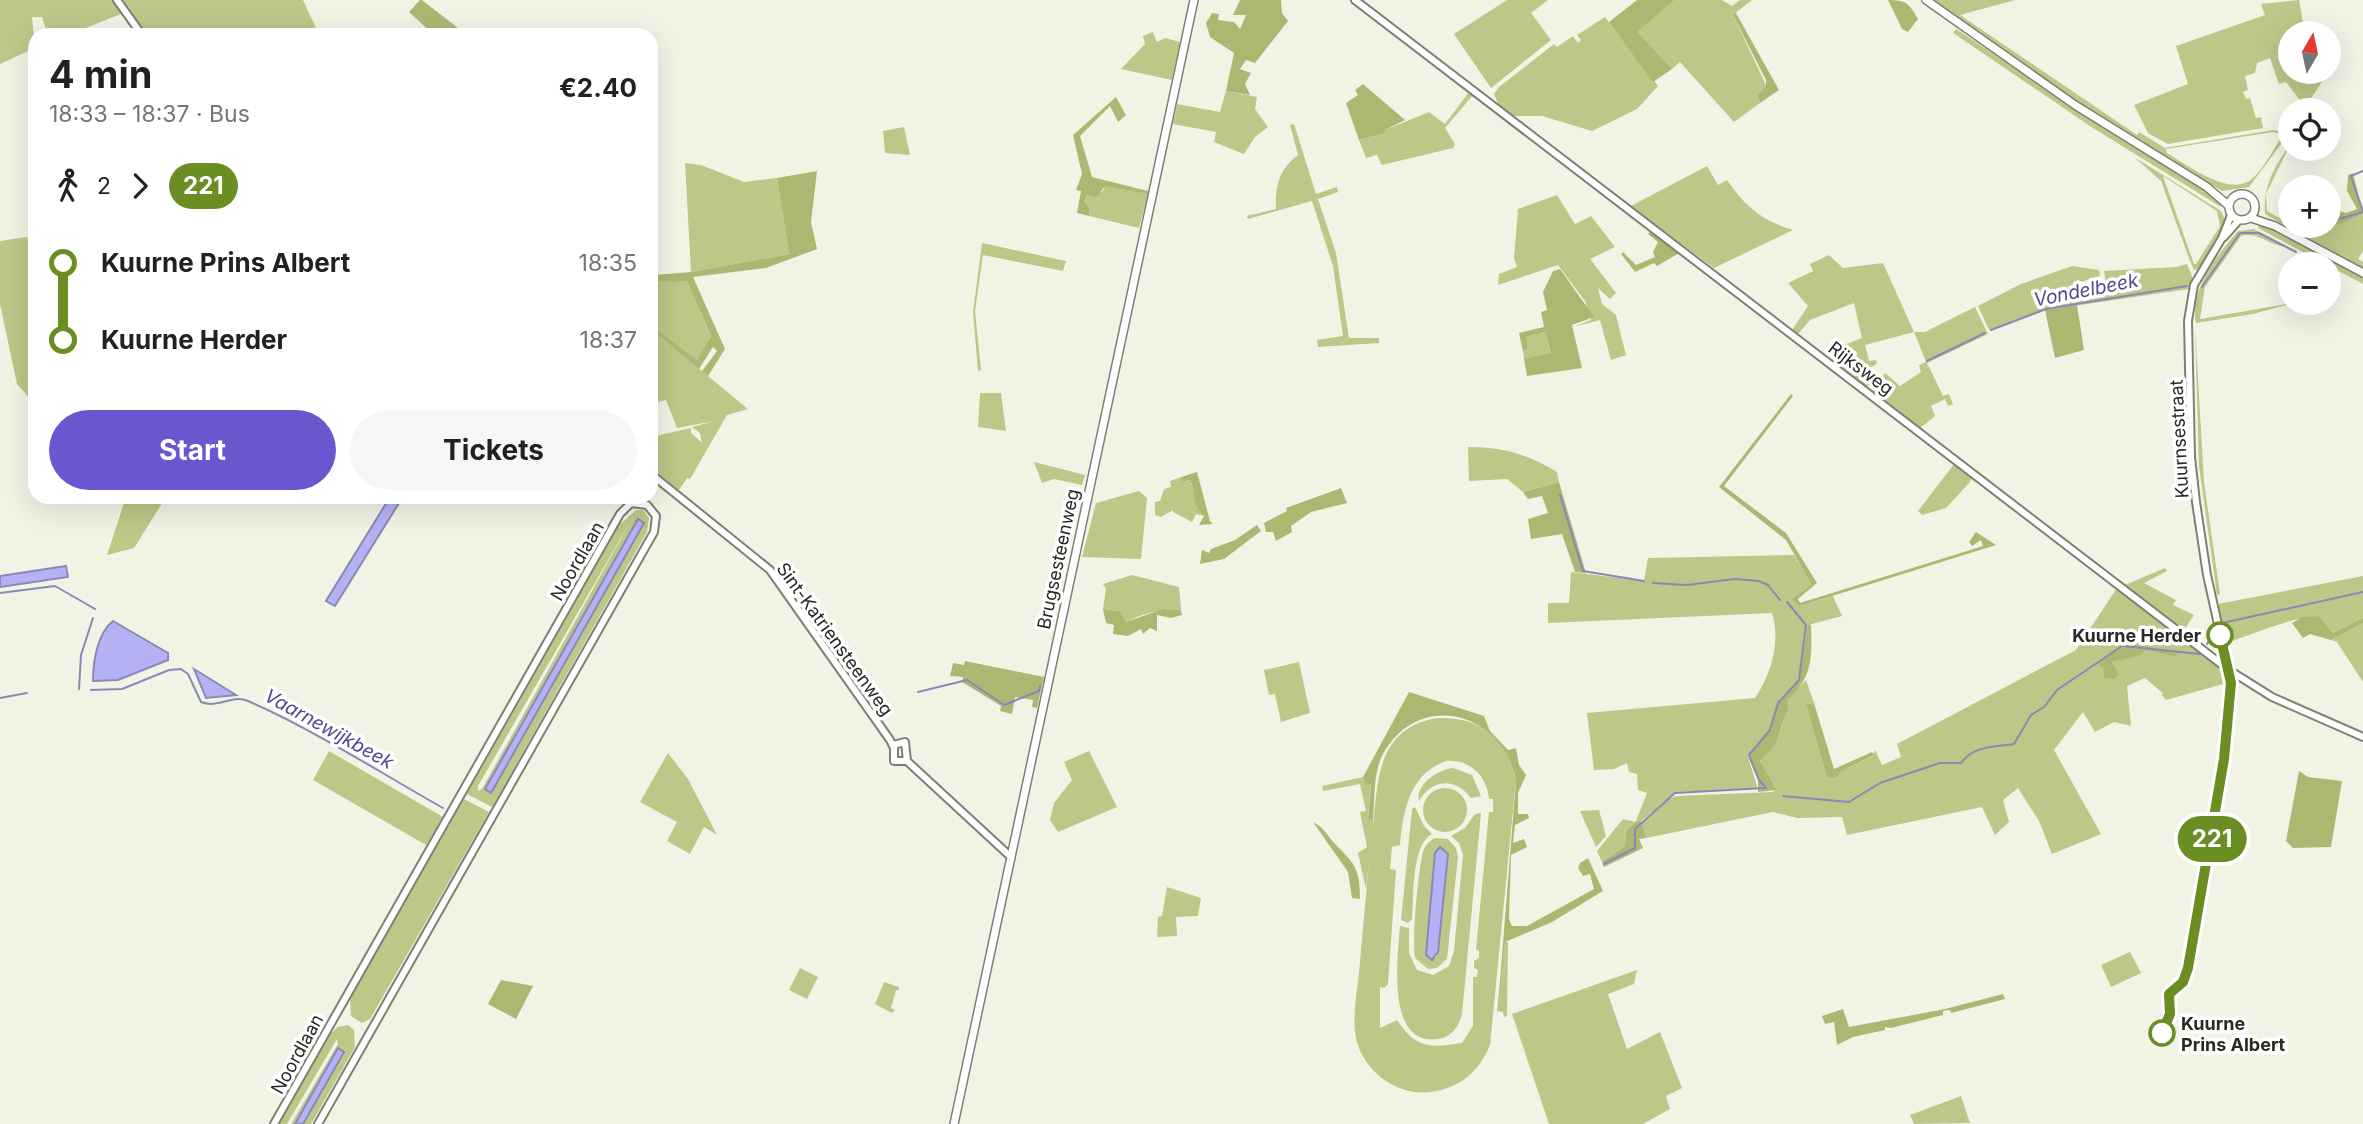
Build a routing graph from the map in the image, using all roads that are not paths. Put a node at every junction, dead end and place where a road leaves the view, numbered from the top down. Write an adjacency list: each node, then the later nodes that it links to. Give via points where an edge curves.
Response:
1 (117, 0): 5 (street)
2 (1194, 0): 26 (main road, Brugsesteenweg)
3 (1355, 0): 20 (street, Rijksweg)
4 (1926, 0): 6 (main road, via 2075,105)
5 (137, 28)
6 (2207, 187): 7 (main road); 8 (main road)
7 (2236, 195): 8 (main road); 9 (main road, via 2250,196)
8 (2229, 206): 10 (main road)
9 (2255, 210): 11 (main road); 13 (main road)
10 (2231, 215): 12 (main road); 14 (street, Kuurnsestraat)
11 (2251, 218): 12 (main road); 13 (main road)
12 (2239, 220): 14 (street, Kuurnsestraat)
13 (2275, 226): 15 (main road)
14 (2222, 238): 19 (street, Kuurnsestraat, via 2194,285 2188,332 2195,490)
15 (2363, 272)
16 (658, 480): 23 (street, Sint-Katriensteenweg, via 770,570)
17 (630, 504): 27 (street, Noordlaan, via 620,514)
18 (638, 504): 28 (street, Noordlaan, via 646,505 657,519 651,539)
19 (2222, 644): 20 (street); 21 (street, Kuurnsestraat)
20 (2207, 653): 21 (street, Rijksweg)
21 (2229, 670): 22 (street, Rijksweg, via 2272,697); 25 (street, Kuurnsestraat)
22 (2363, 737)
23 (893, 745): 24 (street, via 894,761); 24 (street, via 905,742)
24 (907, 761): 26 (street)
25 (2219, 793)
26 (1011, 858): 29 (main road, Brugsesteenweg)
27 (274, 1124)
28 (318, 1124)
29 (954, 1124)

